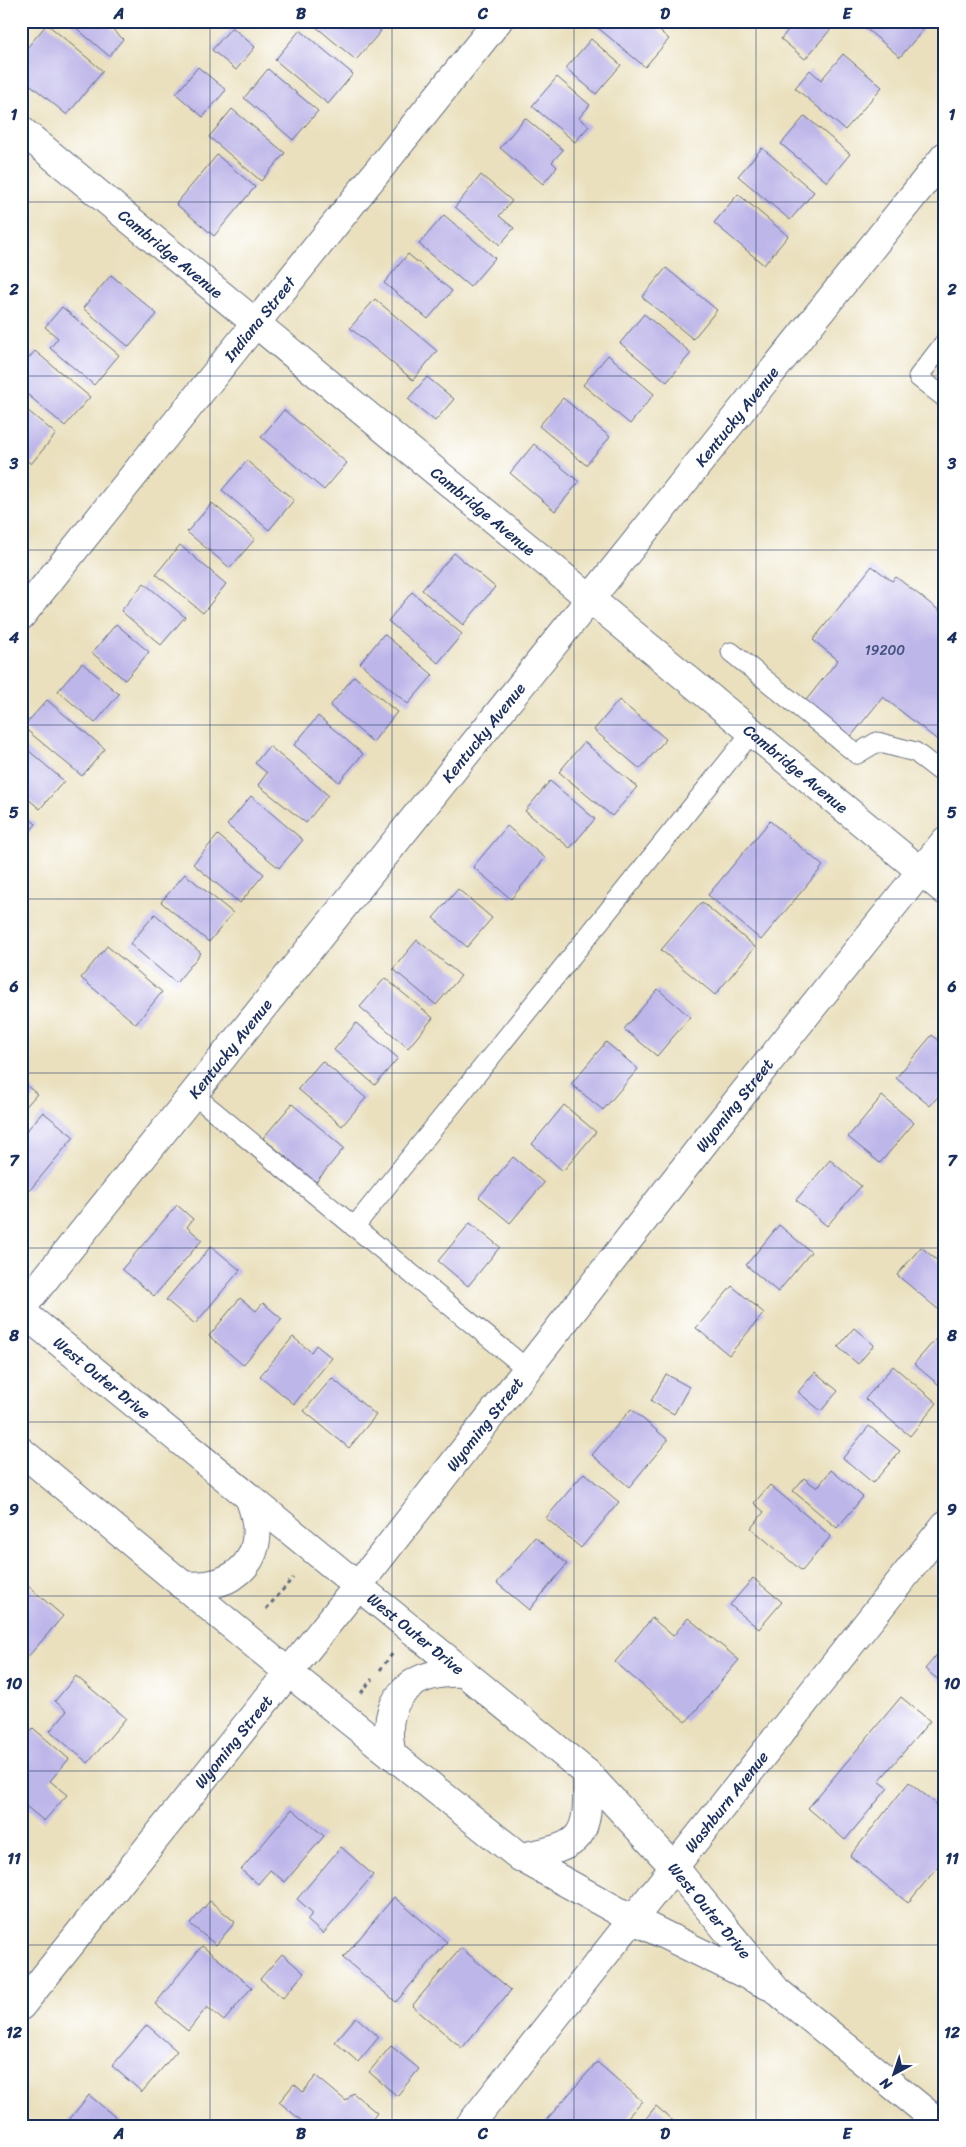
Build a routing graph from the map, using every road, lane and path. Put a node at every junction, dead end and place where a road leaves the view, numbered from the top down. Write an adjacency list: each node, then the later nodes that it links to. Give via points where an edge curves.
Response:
1 (498, 21): 4 (street, Indiana Street)
2 (21, 130): 4 (street, Cambridge Avenue)
3 (945, 156): 7 (street, Kentucky Avenue)
4 (257, 324): 7 (street, Cambridge Avenue); 8 (street, Indiana Street)
5 (945, 342): 6 (lane, via 918,377)
6 (945, 398)
7 (592, 600): 10 (street, Cambridge Avenue); 15 (street, Kentucky Avenue)
8 (21, 616)
9 (731, 652): 11 (lane, via 857,754 877,742 915,752)
10 (752, 732): 13 (street, Cambridge Avenue); 16 (lane)
11 (945, 775)
12 (945, 841): 13 (street, Wyoming Street)
13 (921, 872): 14 (street, Cambridge Avenue); 18 (street, Wyoming Street)
14 (945, 891)
15 (193, 1094): 16 (lane); 17 (street, Kentucky Avenue)
16 (354, 1227): 18 (lane)
17 (21, 1310): 20 (street, West Outer Drive)
18 (527, 1369): 24 (street, Wyoming Street)
19 (21, 1451): 23 (street, West Outer Drive)
20 (250, 1500): 23 (street, via 258,1535 245,1564 218,1584); 24 (street, West Outer Drive)
21 (945, 1526): 31 (street, Washburn Avenue)
22 (292, 1578): 25 (path)
23 (182, 1585): 26 (street, West Outer Drive)
24 (357, 1587): 26 (street, Wyoming Street); 27 (street, West Outer Drive)
25 (266, 1609)
26 (288, 1672): 28 (street, West Outer Drive); 34 (street, Wyoming Street)
27 (462, 1673): 28 (street, via 431,1675 415,1681 401,1693 388,1724); 29 (street, West Outer Drive)
28 (392, 1755): 30 (street, West Outer Drive)
29 (587, 1774): 30 (street, via 588,1810 580,1836 554,1851); 31 (street, West Outer Drive)
30 (520, 1857): 32 (street, West Outer Drive)
31 (674, 1867): 32 (street, Washburn Avenue); 33 (street, West Outer Drive)
32 (634, 1920): 33 (street, West Outer Drive); 35 (street, Washburn Avenue)
33 (777, 1991): 36 (street, West Outer Drive)
34 (21, 2006)
35 (469, 2126)
36 (943, 2126)

